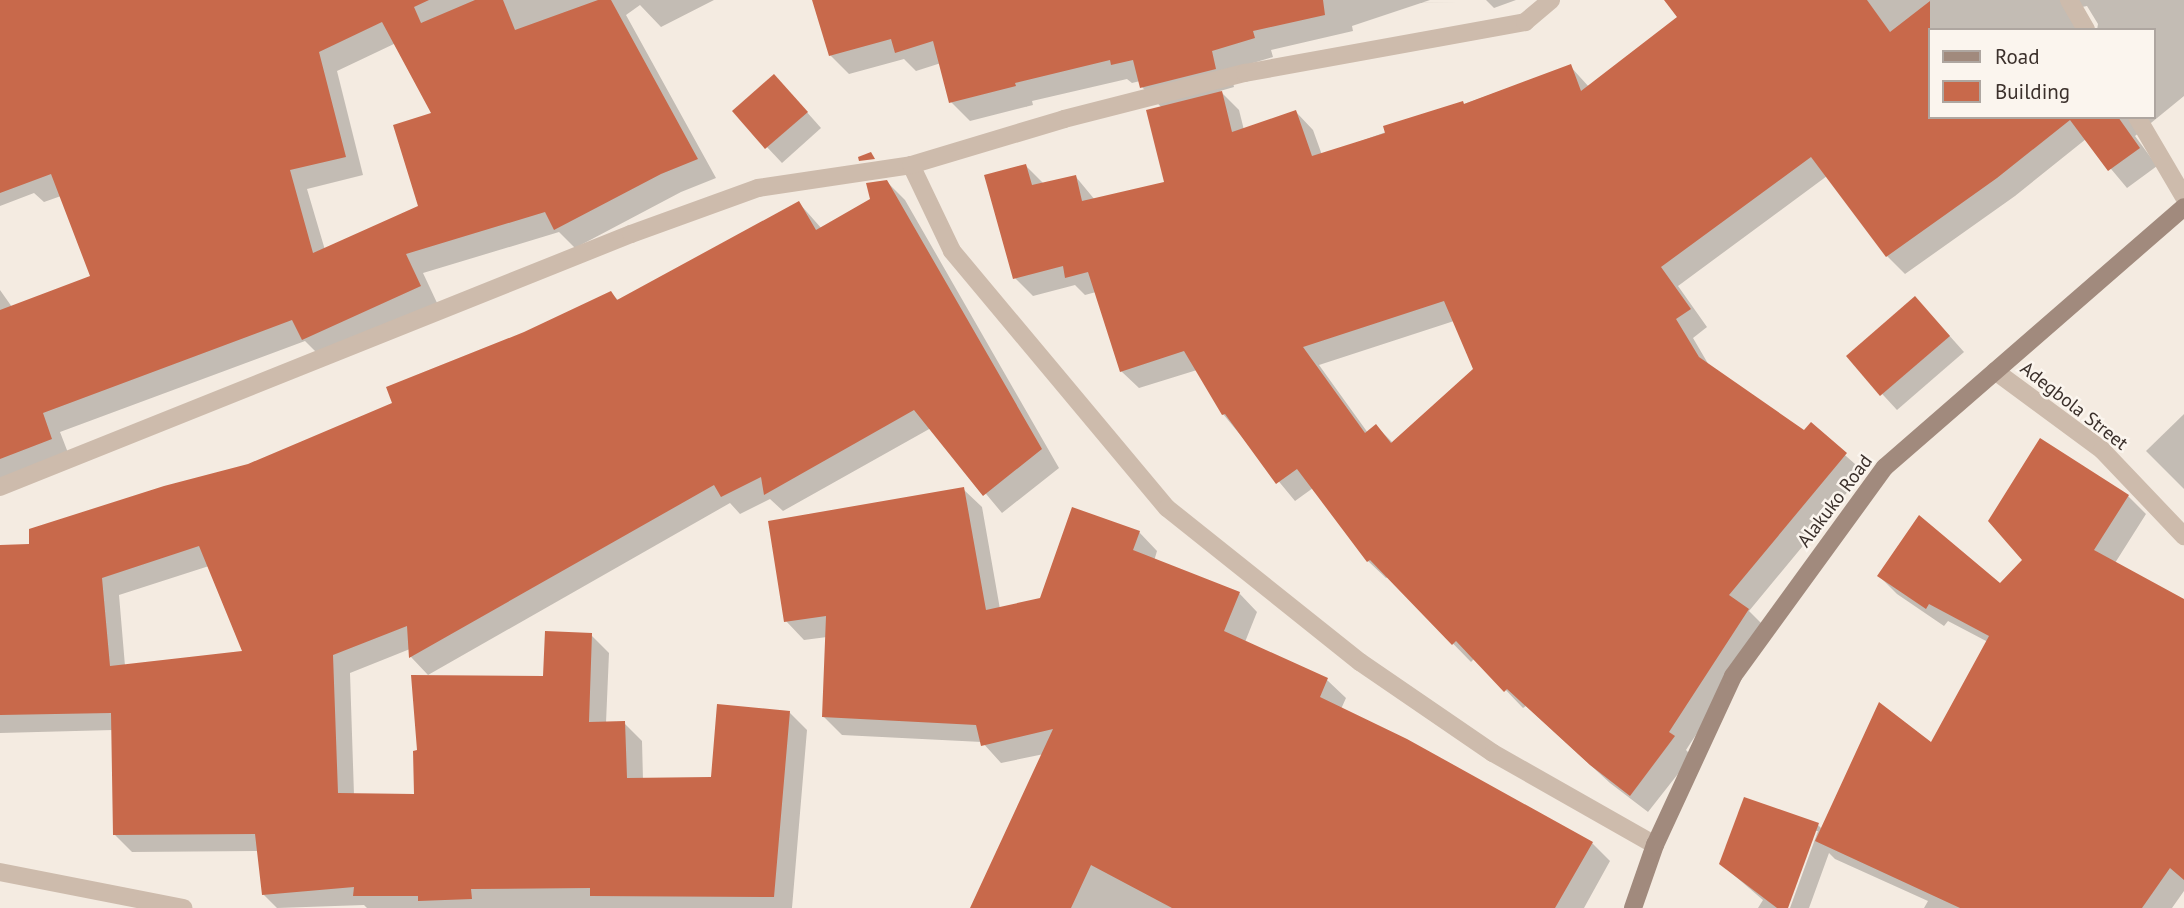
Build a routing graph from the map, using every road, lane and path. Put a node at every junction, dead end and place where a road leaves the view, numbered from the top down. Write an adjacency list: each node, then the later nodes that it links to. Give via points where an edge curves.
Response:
1 (1551, 0): 5 (street, via 1525,22 1245,73 1064,119)
2 (2069, 0): 3 (street)
3 (2085, 28)
4 (2138, 119): 6 (street)
5 (911, 165): 9 (street, via 758,188 631,234); 11 (street, via 952,251 1167,508 1360,662 1493,753)
6 (2184, 197)
7 (2184, 207): 8 (main road, Alakuko Road)
8 (1994, 371): 10 (street, Adegbola Street, via 2102,450); 11 (main road, Alakuko Road, via 1885,467 1733,676)
9 (0, 487)
10 (2184, 536)
11 (1655, 845): 14 (main road, Alakuko Road)
12 (0, 872): 13 (street)
13 (183, 908)
14 (1633, 908)

